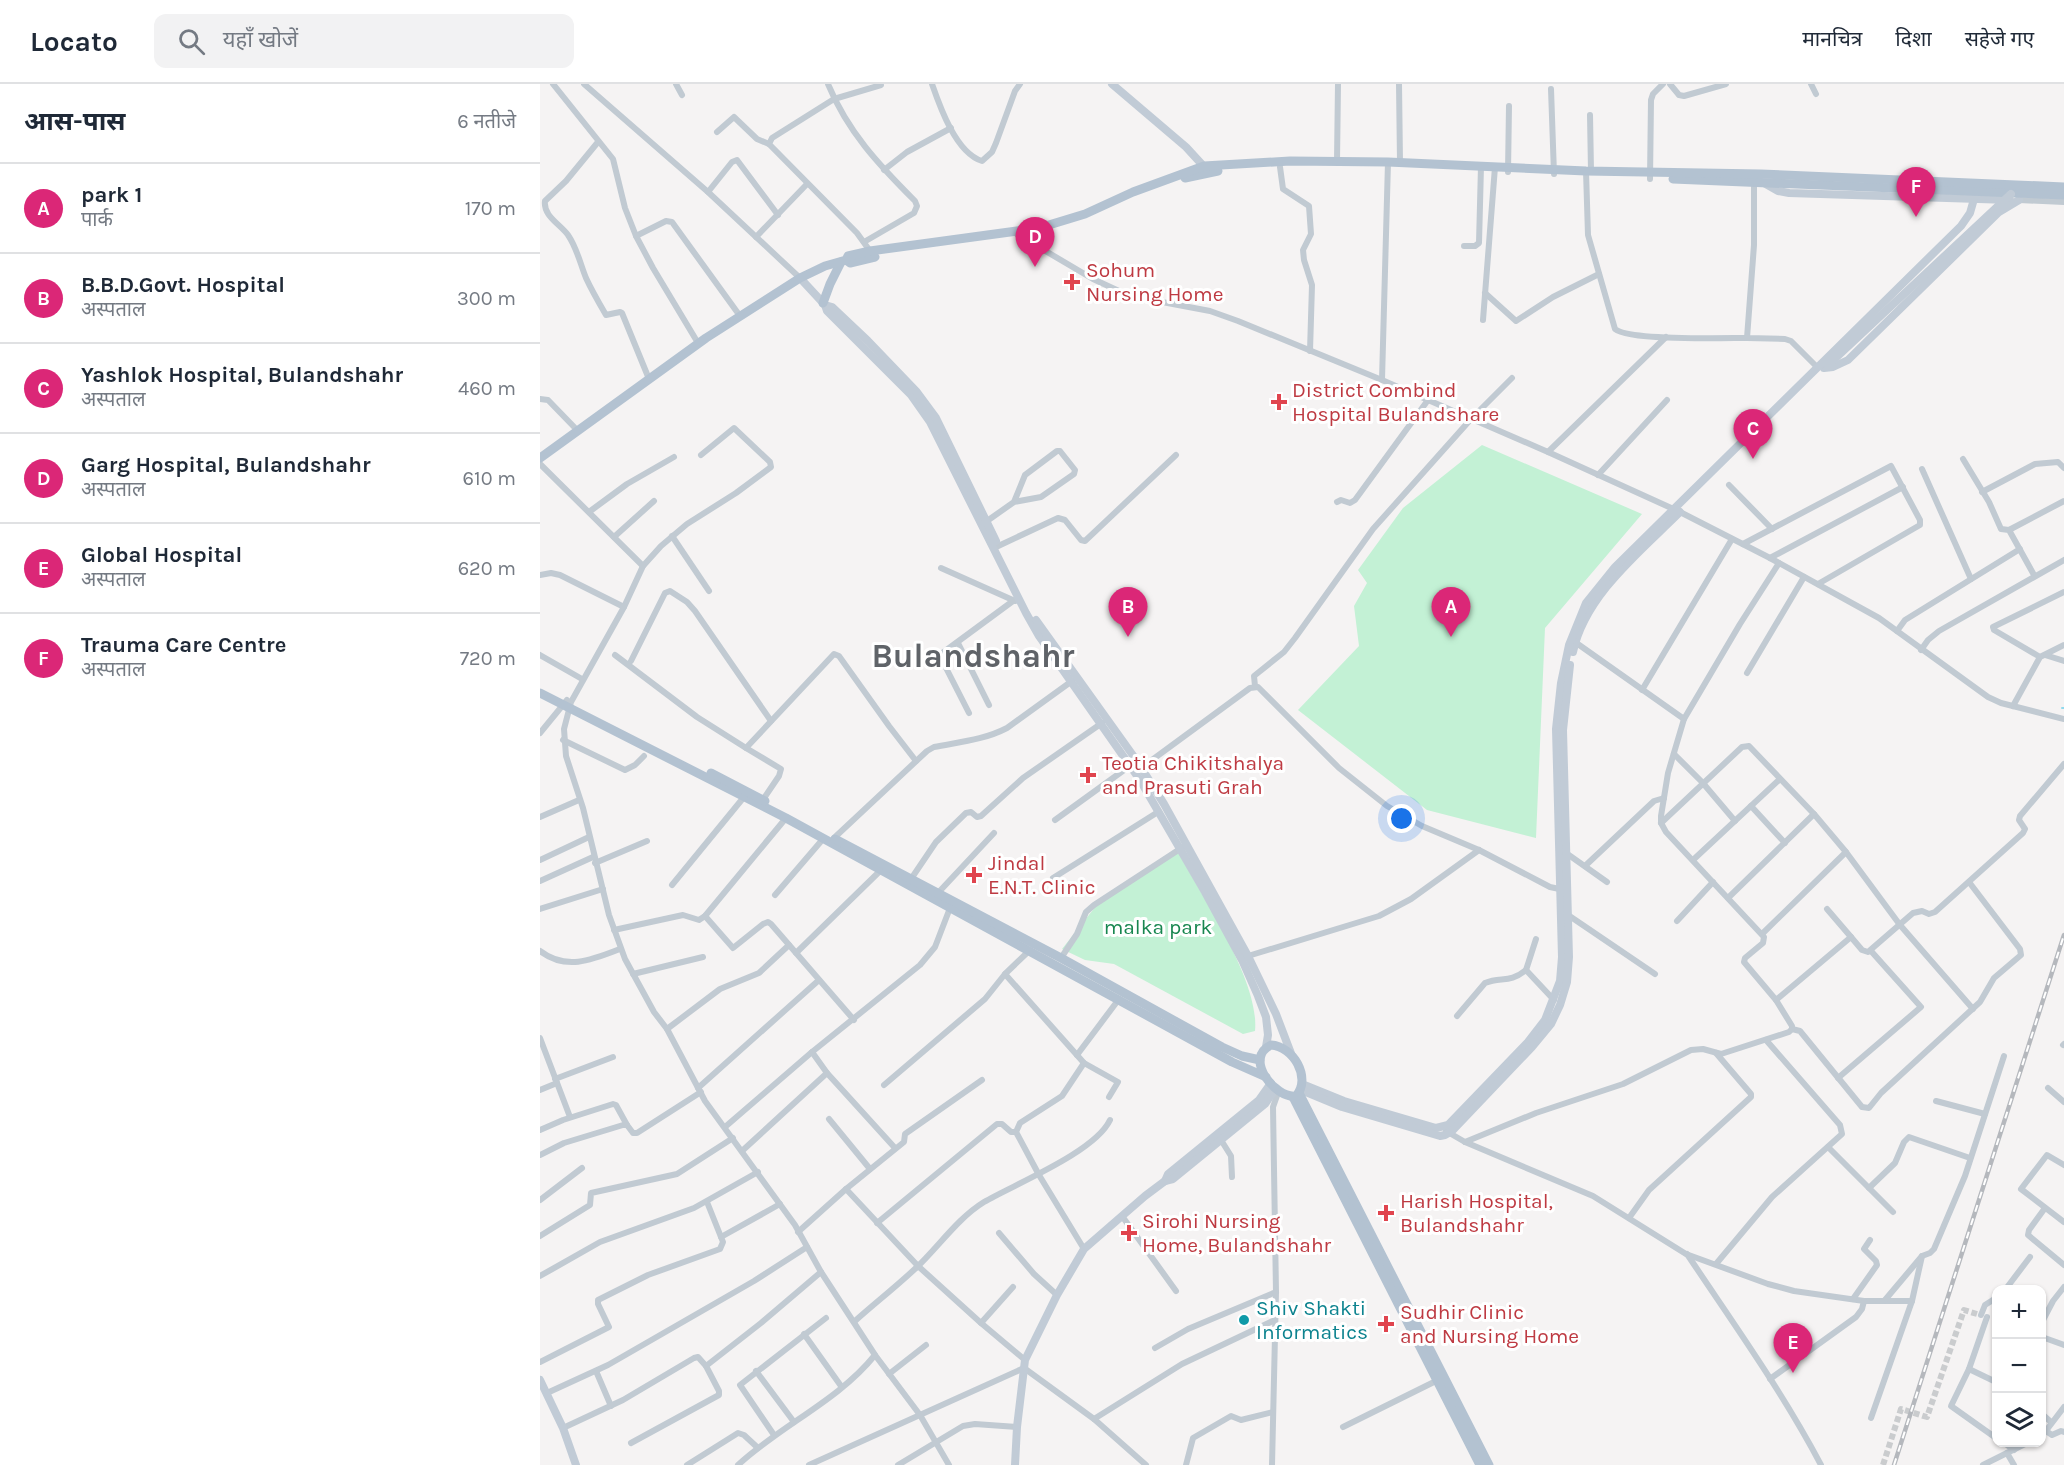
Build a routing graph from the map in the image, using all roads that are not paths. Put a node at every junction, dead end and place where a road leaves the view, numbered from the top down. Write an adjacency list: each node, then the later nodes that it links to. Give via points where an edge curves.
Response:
1 (553, 84): 24 (street)
2 (584, 84): 41 (street)
3 (676, 84): 18 (street)
4 (828, 84): 19 (street)
5 (932, 84): 22 (street)
6 (1020, 84): 22 (street, via 992,152 984,160 967,152)
7 (1112, 84): 30 (street)
8 (1338, 84): 26 (street)
9 (1400, 84): 27 (street)
10 (1663, 84): 37 (street, via 1651,100)
11 (1670, 84): 15 (street, via 1681,96)
12 (1726, 84): 15 (street)
13 (1811, 84): 17 (street)
14 (881, 85): 19 (street)
15 (1706, 87)
16 (1551, 89): 35 (street)
17 (1816, 94)
18 (682, 95)
19 (834, 99): 25 (street, via 772,138); 33 (street)
20 (1509, 106): 32 (street)
21 (1590, 115): 36 (street)
22 (951, 128): 33 (street, via 907,152)
23 (717, 132): 25 (street, via 734,117 757,139)
24 (598, 142): 49 (street, via 616,166); 67 (street, via 544,205 573,243 606,315 622,313)
25 (769, 144): 39 (street)
26 (1337, 161): 28 (main road); 30 (main road)
27 (1400, 162): 28 (main road); 31 (main road)
28 (1388, 165): 29 (main road); 31 (main road); 68 (street)
29 (1280, 167): 30 (main road); 64 (street, via 1283,189 1309,206 1311,234 1302,250 1312,285)
30 (1206, 169): 48 (main road)
31 (1481, 169): 34 (main road); 52 (street, via 1479,243)
32 (1508, 169): 34 (main road); 35 (main road)
33 (884, 170): 51 (street, via 915,201 916,210)
34 (1495, 170): 57 (street)
35 (1554, 171): 36 (main road)
36 (1588, 173): 37 (main road); 55 (street, via 1586,225)
37 (1650, 176): 38 (main road)
38 (1758, 179): 40 (main road); 42 (main road); 44 (street, via 1789,193); 62 (street)
39 (807, 184): 47 (street); 51 (street)
40 (2064, 187)
41 (708, 192): 47 (street, via 737,160); 50 (street)
42 (2011, 194): 43 (main road); 65 (street, bridge)
43 (2064, 195)
44 (1974, 199): 45 (street); 65 (street, via 1971,213 1961,226)
45 (2019, 200): 46 (street); 65 (street, via 1999,212 1848,360)
46 (2064, 202)
47 (778, 215): 50 (street)
48 (1019, 235): 53 (main road, via 986,235); 54 (main road, via 850,263); 64 (street, via 1119,291 1210,311)
49 (636, 236): 59 (street, via 672,222); 63 (street)
50 (756, 237): 56 (street)
51 (864, 242): 53 (street)
52 (1464, 246)
53 (870, 251): 54 (main road)
54 (843, 261): 56 (main road); 58 (main road)
55 (1599, 274): 57 (street, via 1516,321); 61 (street, via 1615,329 1624,334)
56 (800, 278): 58 (street); 59 (main road)
57 (1485, 294): 60 (street)
58 (824, 304): 93 (street, via 868,341 916,391 936,418); 100 (street, via 911,395 930,422)
59 (740, 316): 63 (main road)
60 (1483, 320)
61 (1666, 337): 62 (street); 74 (street)
62 (1747, 338): 65 (street, via 1791,341)
63 (698, 344): 67 (main road)
64 (1310, 351): 68 (street)
65 (1823, 367): 91 (street)
66 (1512, 378): 72 (street)
67 (649, 379): 73 (main road)
68 (1382, 380): 70 (street)
69 (540, 399): 73 (street, via 548,400)
70 (1428, 400): 72 (street); 90 (street, via 1355,500)
71 (1667, 400): 83 (street)
72 (1471, 419): 74 (street); 130 (street, via 1373,529 1284,652 1254,676)
73 (578, 431): 78 (main road)
74 (1548, 452): 83 (street)
75 (701, 455): 96 (street, via 734,428 771,467)
76 (1176, 455): 100 (street, via 1085,541 1065,520 1058,518)
77 (674, 457): 92 (street)
78 (540, 458)
79 (1963, 459): 86 (street)
80 (540, 464): 92 (street)
81 (2064, 468): 86 (street, via 2060,462 2041,462)
82 (1922, 469): 110 (street)
83 (1598, 475): 91 (street)
84 (1729, 484): 94 (street)
85 (1902, 487): 94 (street, via 1890,465); 102 (street); 111 (street, via 1920,520 1918,527)
86 (1982, 492): 95 (street, via 2001,529)
87 (654, 501): 97 (street)
88 (2064, 501): 95 (street)
89 (1014, 502): 89 (street, via 1041,497 1075,470 1057,451 1027,472); 93 (street)
90 (1336, 502)
91 (1677, 511): 98 (street); 117 (street, via 1597,598); 187 (street, via 1594,590 1569,645 1556,729)
92 (589, 512): 97 (street)
93 (987, 521): 100 (street)
94 (1772, 529): 99 (street)
95 (2009, 530): 101 (street)
96 (672, 536): 105 (street); 112 (street)
97 (614, 537): 105 (street)
98 (1732, 539): 99 (street); 131 (street)
99 (1743, 544): 102 (street)
100 (996, 546): 114 (street); 149 (street, via 1040,626)
101 (2020, 549): 108 (street); 110 (street)
102 (1770, 558): 104 (street)
103 (2064, 560): 108 (street)
104 (1779, 563): 109 (street); 137 (street)
105 (643, 566): 115 (street)
106 (941, 568): 114 (street)
107 (540, 575): 115 (street, via 560,574)
108 (2034, 575): 120 (street, via 1933,635)
109 (1804, 577): 111 (street); 126 (street)
110 (1971, 579): 116 (street, via 1903,622)
111 (1818, 584): 116 (street)
112 (709, 591)
113 (2064, 592): 123 (street, via 1993,627)
114 (1017, 602): 118 (street); 128 (street)
115 (624, 607): 127 (street)
116 (1897, 631): 120 (street)
117 (1575, 642): 131 (street); 173 (street, via 1563,730)
118 (958, 643): 134 (street); 136 (street, via 940,656)
119 (2064, 645): 123 (street)
120 (1921, 650): 135 (street, via 1988,697)
121 (540, 655): 127 (street)
122 (615, 656): 143 (street)
123 (2042, 656): 125 (street); 135 (street)
124 (631, 660): 139 (street, via 670,591 695,611)
125 (2064, 661)
126 (1747, 673)
127 (582, 679): 133 (street)
128 (1072, 681): 140 (street); 146 (street, via 1007,728 985,738 934,747)
129 (540, 686): 133 (main road)
130 (1255, 686): 149 (street); 171 (street, via 1338,768 1387,806)
131 (1642, 690): 137 (street)
132 (540, 693): 133 (main road)
133 (568, 703): 141 (street); 142 (street); 152 (main road); 155 (main road)
134 (989, 705)
135 (2013, 706): 138 (street)
136 (969, 713)
137 (1684, 719): 144 (street)
138 (2064, 719)
139 (771, 721): 143 (street); 146 (street, via 837,653)
140 (1102, 723): 148 (street); 180 (street, via 1013,786 981,816 966,813 936,842)
141 (540, 733)
142 (563, 740): 145 (street, via 625,770); 154 (street)
143 (746, 748): 155 (street, via 781,769)
144 (1674, 754): 151 (street); 153 (street)
145 (644, 756)
146 (916, 761): 166 (street)
147 (2064, 764): 184 (street, via 2020,816 2024,831)
148 (1131, 765): 157 (street); 161 (street)
149 (1141, 768): 170 (street, via 1164,804)
150 (1780, 779): 151 (street, via 1744,745); 156 (street); 158 (street)
151 (1702, 782): 162 (street); 163 (street)
152 (744, 797): 155 (main road); 185 (street)
153 (1664, 798): 163 (street); 177 (street, via 1654,801)
154 (579, 800): 159 (street); 165 (street)
155 (761, 802): 160 (main road); 166 (main road)
156 (1751, 806): 162 (street); 169 (street)
157 (1158, 812): 170 (street); 179 (street)
158 (1814, 814): 169 (street); 172 (street)
159 (540, 817)
160 (786, 818): 167 (main road); 195 (street)
161 (1055, 820)
162 (1735, 821): 176 (street)
163 (1661, 823): 176 (street)
164 (994, 833): 188 (street)
165 (589, 837): 174 (street); 175 (street)
166 (834, 838): 180 (main road)
167 (823, 839): 178 (main road); 189 (street)
168 (647, 841): 175 (street)
169 (1785, 843): 190 (street)
170 (1183, 847): 208 (street); 210 (street, via 1086,912); 227 (street, via 1258,996 1266,1017)
171 (1479, 850): 187 (street, via 1550,887); 208 (street, via 1411,899 1379,916)
172 (1846, 852): 197 (street); 199 (street)
173 (1566, 853): 177 (street); 187 (street)
174 (540, 860)
175 (594, 860): 181 (street); 186 (street)
176 (1693, 860): 183 (street)
177 (1585, 866): 182 (street)
178 (880, 871): 191 (main road); 207 (street)
179 (1053, 878)
180 (911, 879): 188 (main road)
181 (540, 880)
182 (1608, 882)
183 (1713, 882): 190 (street); 196 (street)
184 (1969, 882): 197 (street, via 1935,912 1918,911); 219 (street, via 2021,952 1994,978)
185 (672, 885)
186 (603, 889): 192 (street); 198 (street)
187 (1564, 890): 194 (street); 217 (street, via 1560,981)
188 (937, 894): 210 (main road)
189 (775, 895)
190 (1728, 898): 199 (street)
191 (950, 908): 204 (main road); 221 (street, via 928,956)
192 (540, 909)
193 (1827, 909): 200 (street)
194 (1568, 915): 213 (street); 256 (street, via 1567,982 1551,1024 1533,1047)
195 (705, 916): 198 (street, via 696,921 683,915); 202 (street, via 733,948 765,922)
196 (1677, 921)
197 (1900, 925): 206 (street); 219 (street)
198 (614, 930): 203 (street)
199 (1762, 934): 218 (street, via 1763,943 1744,962)
200 (1851, 938): 206 (street, via 1862,950); 218 (street)
201 (1536, 939): 211 (street)
202 (789, 945): 207 (street); 222 (street, via 759,973 720,989)
203 (620, 949): 205 (street, via 595,959 565,963); 212 (street)
204 (1030, 950): 214 (street); 216 (main road)
205 (540, 951)
206 (1871, 951): 237 (street, via 1921,1007)
207 (796, 953): 215 (street)
208 (1248, 956): 231 (street)
209 (703, 957): 212 (street)
210 (1061, 958): 234 (main road, via 1222,1047)
211 (1526, 970): 217 (street); 220 (street, via 1509,980 1485,983)
212 (633, 974): 222 (street)
213 (1655, 974)
214 (1005, 975): 230 (street); 240 (street, via 985,999)
215 (819, 980): 221 (street); 244 (street)
216 (1119, 999): 230 (street); 241 (main road)
217 (1554, 1000): 256 (street, via 1528,1042)
218 (1776, 1000): 223 (street)
219 (1973, 1009): 237 (street, via 1867,1110)
220 (1457, 1016)
221 (854, 1020): 228 (street)
222 (667, 1029): 244 (street)
223 (1792, 1029): 225 (street); 237 (street, via 1800,1031)
224 (540, 1038): 226 (street)
225 (1766, 1040): 229 (street); 261 (street, via 1840,1125 1842,1134)
226 (542, 1047): 239 (street)
227 (1266, 1047): 231 (main road, via 1275,1045); 234 (main road)
228 (812, 1052): 236 (street); 254 (street)
229 (1716, 1053): 260 (street, via 1691,1050 1623,1084); 281 (street, via 1751,1098 1649,1190)
230 (1077, 1054): 235 (street)
231 (1292, 1056): 245 (main road, via 1300,1070)
232 (2004, 1056): 249 (street)
233 (613, 1057): 239 (street)
234 (1260, 1060): 241 (main road, via 1260,1067)
235 (1084, 1063): 246 (street, via 1118,1082); 257 (street, via 1062,1096 1020,1123)
236 (827, 1073): 262 (street); 263 (street)
237 (1838, 1078)
238 (982, 1080): 262 (street, via 906,1134)
239 (556, 1081): 243 (street); 250 (street)
240 (884, 1084)
241 (1273, 1085): 245 (main road); 259 (street, via 1265,1104); 272 (street, via 1168,1174); 303 (street)
242 (2048, 1088): 248 (street)
243 (540, 1090)
244 (700, 1090): 253 (street, via 637,1132 633,1133); 254 (street)
245 (1299, 1091): 256 (street); 332 (main road); 360 (main road)
246 (1109, 1097)
247 (1936, 1101): 249 (street)
248 (2064, 1102)
249 (1985, 1114): 265 (street)
250 (570, 1117): 253 (street, via 614,1104); 255 (street)
251 (829, 1119): 268 (street)
252 (1110, 1120): 270 (street, via 1096,1137)
253 (627, 1125): 264 (street, via 587,1135)
254 (725, 1127): 258 (street)
255 (540, 1130)
256 (1446, 1131): 260 (street)
257 (1016, 1132): 270 (street); 283 (street, via 997,1124)
258 (733, 1138): 263 (street); 286 (street, via 677,1173 591,1193 590,1206)
259 (1221, 1140): 271 (street, via 1232,1156); 272 (street, via 1173,1179)
260 (1465, 1142): 281 (street, via 1593,1196)
261 (1828, 1146): 274 (street); 294 (street, via 1773,1197)
262 (895, 1148): 268 (street)
263 (742, 1151): 269 (street)
264 (540, 1155)
265 (1970, 1158): 274 (street, via 1908,1137 1895,1163); 292 (street, via 1934,1249)
266 (2064, 1165): 278 (street, via 2047,1155 2021,1189)
267 (582, 1168): 275 (street)
268 (870, 1169): 273 (street)
269 (758, 1172): 276 (street); 277 (street)
270 (1039, 1175): 290 (street); 296 (street, via 976,1208)
271 (1232, 1177)
272 (1165, 1181): 280 (street)
273 (846, 1188): 283 (street); 284 (street)
274 (1869, 1188): 279 (street)
275 (540, 1200)
276 (707, 1202): 287 (street); 298 (street, via 600,1242)
277 (780, 1204): 284 (street); 287 (street)
278 (2045, 1208): 282 (street); 295 (street, via 2028,1235)
279 (1893, 1212)
280 (1122, 1216): 290 (street); 302 (street)
281 (1629, 1218): 291 (street)
282 (2064, 1222)
283 (877, 1223): 296 (street)
284 (798, 1232): 289 (street)
285 (999, 1233): 304 (street)
286 (540, 1236)
287 (721, 1237): 323 (street, via 720,1249 648,1275 598,1300 609,1327)
288 (1870, 1240): 305 (street, via 1865,1251 1877,1265)
289 (807, 1247): 297 (street); 327 (street)
290 (1084, 1249): 304 (street)
291 (1686, 1254): 294 (street); 330 (street)
292 (1922, 1256): 306 (street); 308 (street)
293 (2030, 1257): 299 (street)
294 (1716, 1264): 305 (street, via 1794,1291)
295 (2064, 1265)
296 (918, 1266): 315 (street); 316 (street)
297 (821, 1272): 315 (street); 325 (street)
298 (540, 1276)
299 (2010, 1285)
300 (1013, 1287): 316 (street)
301 (2064, 1287): 310 (street)
302 (1176, 1291)
303 (1276, 1292): 314 (street); 321 (street, via 1196,1325)
304 (1057, 1295): 324 (street)
305 (1853, 1299): 307 (street)
306 (1884, 1300): 307 (street); 308 (street)
307 (1864, 1301): 330 (street, via 1856,1317)
308 (1912, 1301): 340 (street)
309 (1992, 1301): 311 (street, via 1985,1305)
310 (2046, 1314)
311 (1982, 1315): 313 (street); 326 (street)
312 (826, 1318): 317 (street)
313 (1992, 1319)
314 (1275, 1320): 338 (street); 342 (street, via 1182,1364)
315 (855, 1321): 322 (street)
316 (981, 1323): 324 (street)
317 (804, 1334): 328 (street); 334 (street)
318 (2046, 1338): 320 (street)
319 (926, 1345): 329 (street)
320 (2064, 1345)
321 (1155, 1348)
322 (875, 1355): 329 (street); 334 (street)
323 (540, 1362)
324 (1024, 1364): 339 (street); 342 (street); 345 (street)
325 (706, 1366): 336 (street, via 698,1357 694,1358); 354 (street, via 719,1395)
326 (1969, 1369): 333 (street); 352 (street, via 1951,1406)
327 (596, 1371): 335 (street); 336 (street)
328 (756, 1371): 343 (street); 351 (street, via 740,1386)
329 (889, 1374): 339 (street)
330 (1770, 1379): 371 (street)
331 (540, 1380): 335 (street)
332 (1438, 1380): 346 (street); 360 (main road)
333 (1992, 1380)
334 (842, 1386): 343 (street)
335 (547, 1393): 347 (street)
336 (611, 1406): 347 (street)
337 (2064, 1407): 344 (street)
338 (1273, 1412): 369 (street, via 1241,1420 1231,1416 1196,1435 1190,1442); 370 (street)
339 (920, 1414): 353 (street); 364 (street)
340 (1871, 1418)
341 (2046, 1418): 344 (street)
342 (1094, 1419): 368 (street)
343 (794, 1422): 351 (street)
344 (2051, 1422): 348 (street)
345 (1017, 1427): 353 (street, via 963,1426); 367 (street)
346 (1343, 1427)
347 (563, 1428): 361 (street)
348 (2046, 1430)
349 (2064, 1432): 350 (street)
350 (2046, 1434)
351 (774, 1435): 357 (street)
352 (1992, 1435)
353 (936, 1441): 365 (street); 366 (street)
354 (631, 1443)
355 (2009, 1447): 358 (street)
356 (2020, 1447): 358 (street)
357 (758, 1448): 362 (street, via 738,1433); 363 (street)
358 (2014, 1450): 359 (street)
359 (2007, 1453): 372 (street); 373 (street)
360 (1485, 1464)
361 (576, 1465)
362 (687, 1465)
363 (738, 1465)
364 (809, 1465)
365 (898, 1465)
366 (949, 1465)
367 (1015, 1465)
368 (1146, 1465)
369 (1186, 1465)
370 (1272, 1465)
371 (1821, 1465)
372 (1983, 1465)
373 (2014, 1465)

